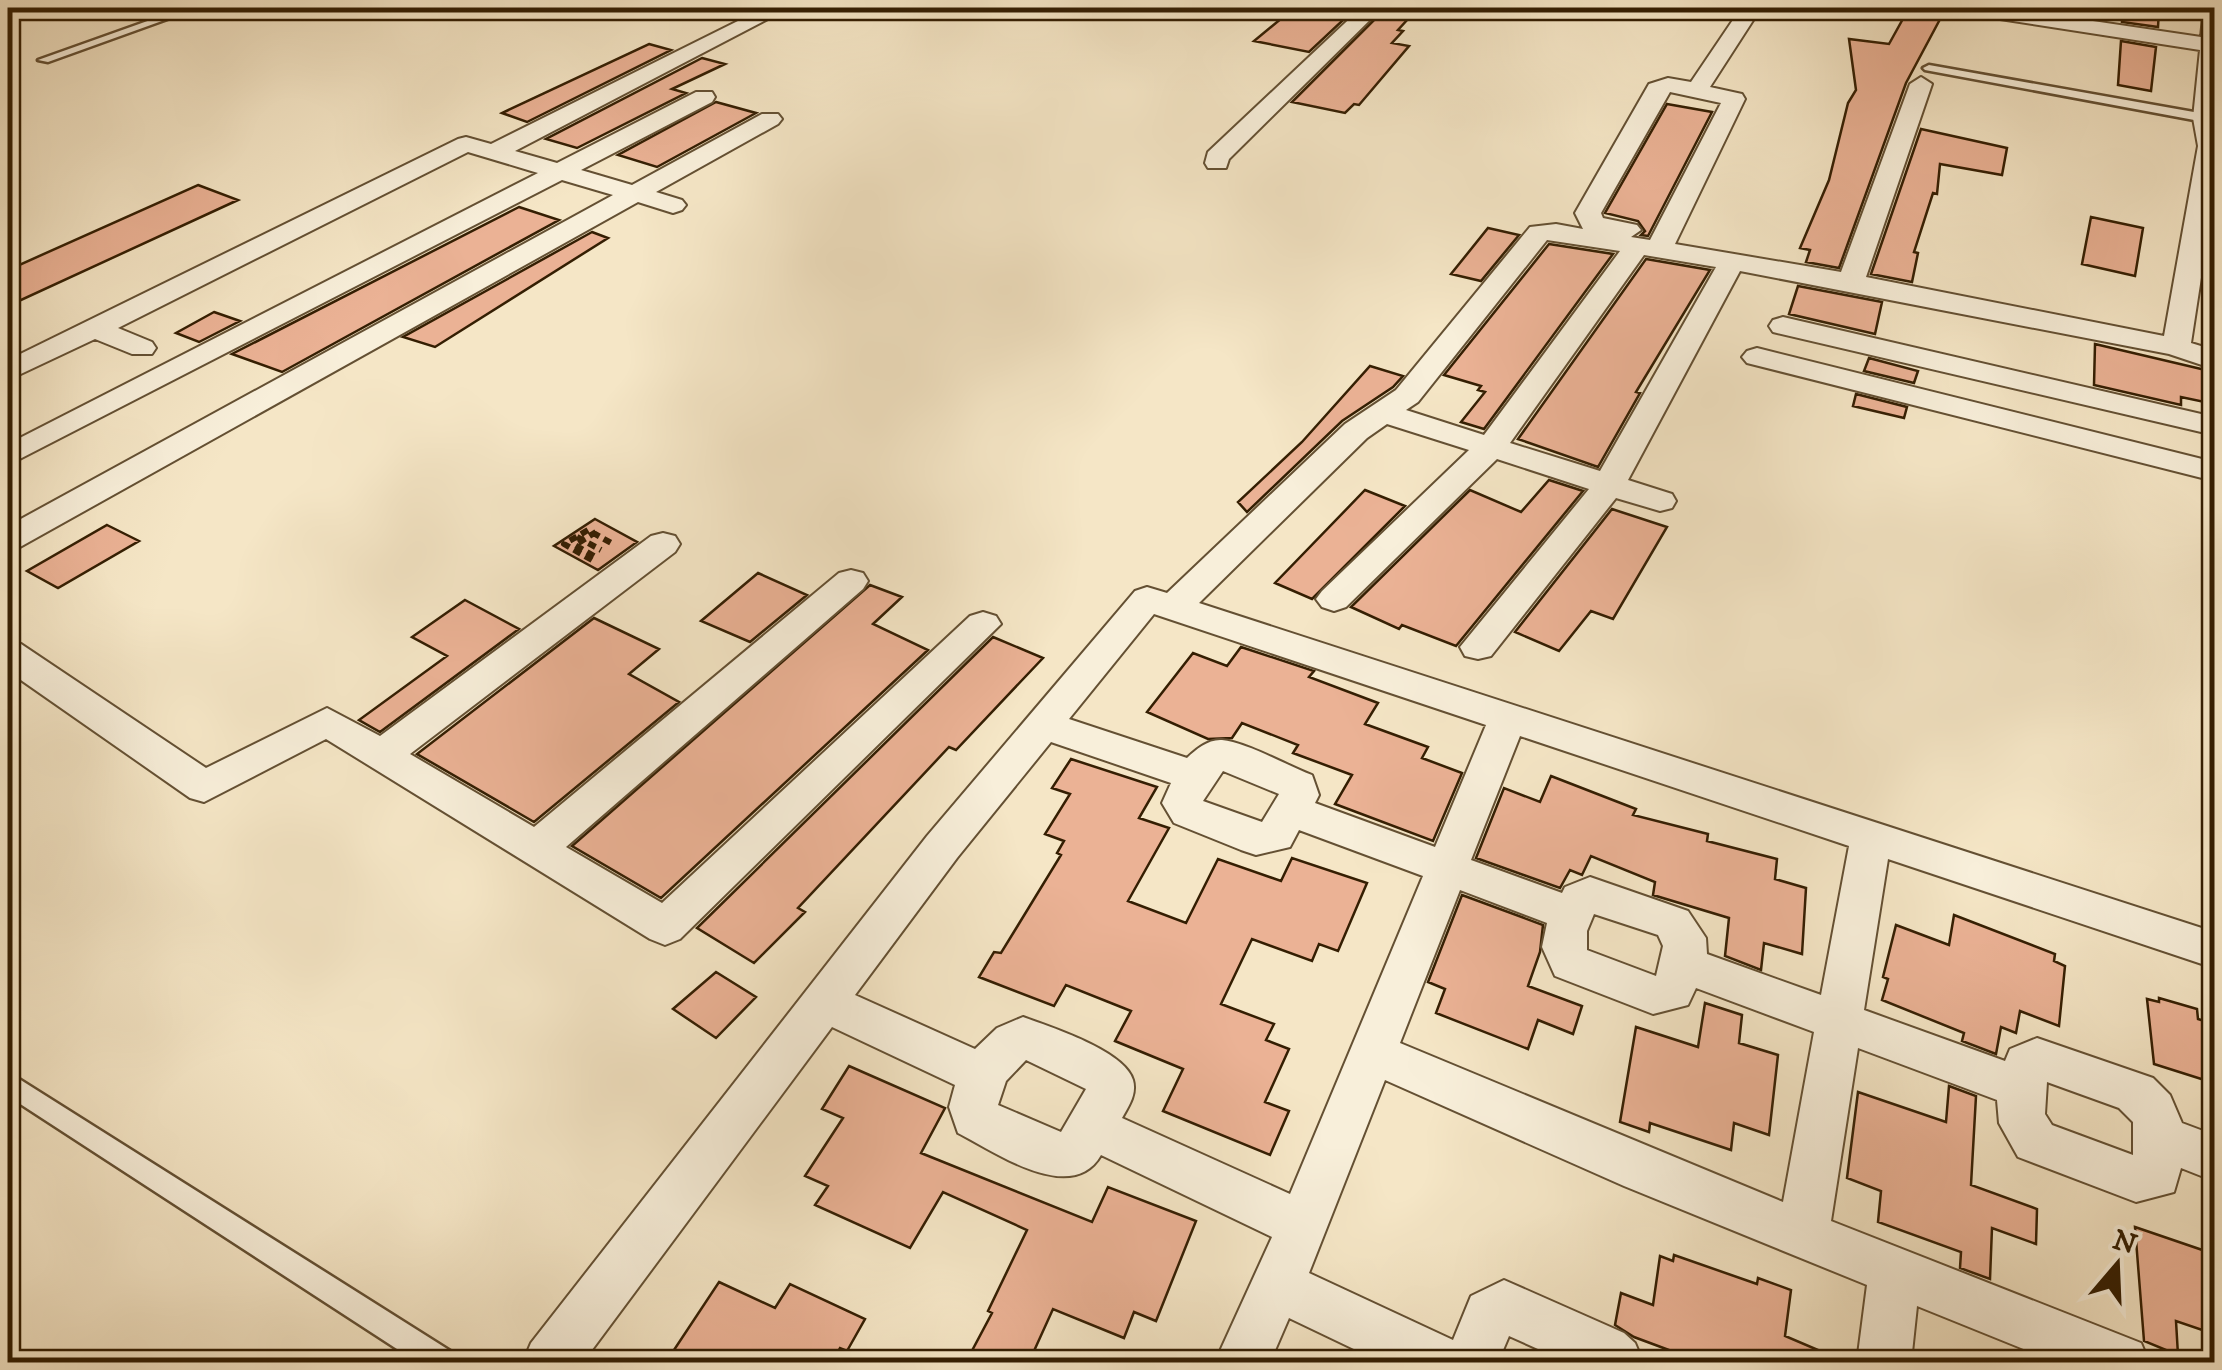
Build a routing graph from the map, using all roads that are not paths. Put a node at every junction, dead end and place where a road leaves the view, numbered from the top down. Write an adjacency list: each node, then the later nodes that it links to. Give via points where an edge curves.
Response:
1 (30, 8): 8 (street)
2 (194, 8): 10 (lane)
3 (779, 8): 17 (street)
4 (1372, 8): 18 (street)
5 (1752, 8): 12 (street)
6 (2214, 8): 9 (street)
7 (1974, 9): 9 (street)
8 (8, 15)
9 (2213, 46): 14 (street)
10 (44, 60)
11 (1925, 76): 14 (lane); 24 (street)
12 (1696, 90): 22 (street, via 1734,99); 22 (street, via 1657,90 1588,213 1593,224)
13 (704, 97): 19 (street)
14 (2205, 118): 16 (street)
15 (770, 119): 20 (street)
16 (2212, 147): 27 (street)
17 (494, 152): 19 (street); 26 (street, via 466,144)
18 (1217, 162)
19 (562, 172): 20 (street); 35 (street)
20 (635, 193): 21 (street); 39 (street)
21 (673, 205)
22 (1653, 244): 23 (street); 32 (street, via 1539,233 1407,396); 34 (street)
23 (1732, 262): 24 (street); 37 (street)
24 (1851, 282): 27 (street)
25 (1783, 326): 33 (street)
26 (94, 328): 28 (street); 31 (street)
27 (2176, 347): 30 (street)
28 (142, 348)
29 (1757, 357): 36 (street)
30 (2214, 360)
31 (8, 371)
32 (1384, 413): 34 (street); 43 (street, via 1356,431)
33 (2214, 426)
34 (1491, 447): 37 (street); 42 (street)
35 (8, 456)
36 (2214, 472)
37 (1609, 485): 38 (street); 45 (street)
38 (1660, 501)
39 (8, 540)
40 (664, 544): 49 (street)
41 (851, 581): 53 (street)
42 (1334, 599)
43 (1173, 608): 47 (street); 48 (street, via 1147,599)
44 (984, 624): 53 (street, via 665,927)
45 (1478, 647)
46 (8, 653): 49 (street, via 204,788 327,722)
47 (1508, 718): 52 (street); 54 (street)
48 (1043, 725): 50 (street); 58 (street)
49 (382, 754): 53 (street)
50 (1196, 776): 51 (street, via 1209,758 1229,756 1298,786); 51 (street, via 1182,803 1188,812 1256,839 1275,836)
51 (1290, 810): 54 (street)
52 (1871, 837): 56 (street); 59 (street)
53 (536, 849)
54 (1448, 865): 55 (street); 60 (street)
55 (1573, 914): 57 (street, via 1590,894 1673,924 1688,942); 57 (street, via 1562,938 1570,963 1664,995 1672,992)
56 (2214, 950)
57 (1681, 962): 59 (street)
58 (826, 1003): 61 (street); 72 (street)
59 (1840, 1020): 63 (street); 68 (street)
60 (1370, 1052): 67 (street); 68 (street)
61 (986, 1076): 64 (street, via 971,1106 975,1118 1054,1156 1076,1152); 64 (street, via 1009,1043 1023,1037 1101,1072 1110,1094)
62 (8, 1082): 71 (lane)
63 (2023, 1089): 65 (street, via 2027,1064 2048,1060 2136,1093 2158,1116); 65 (street, via 2023,1128 2036,1140 2136,1180 2156,1176)
64 (1091, 1127): 67 (street)
65 (2158, 1136): 66 (street)
66 (2214, 1158)
67 (1302, 1225): 70 (street)
68 (1802, 1234): 69 (street)
69 (1894, 1271): 77 (street); 78 (street)
70 (1277, 1285): 73 (street); 74 (street)
71 (442, 1362)
72 (550, 1362)
73 (1242, 1362)
74 (1440, 1362)
75 (1471, 1362): 76 (street, via 1490,1314 1504,1306)
76 (1616, 1362)
77 (1884, 1362)
78 (2122, 1362)

